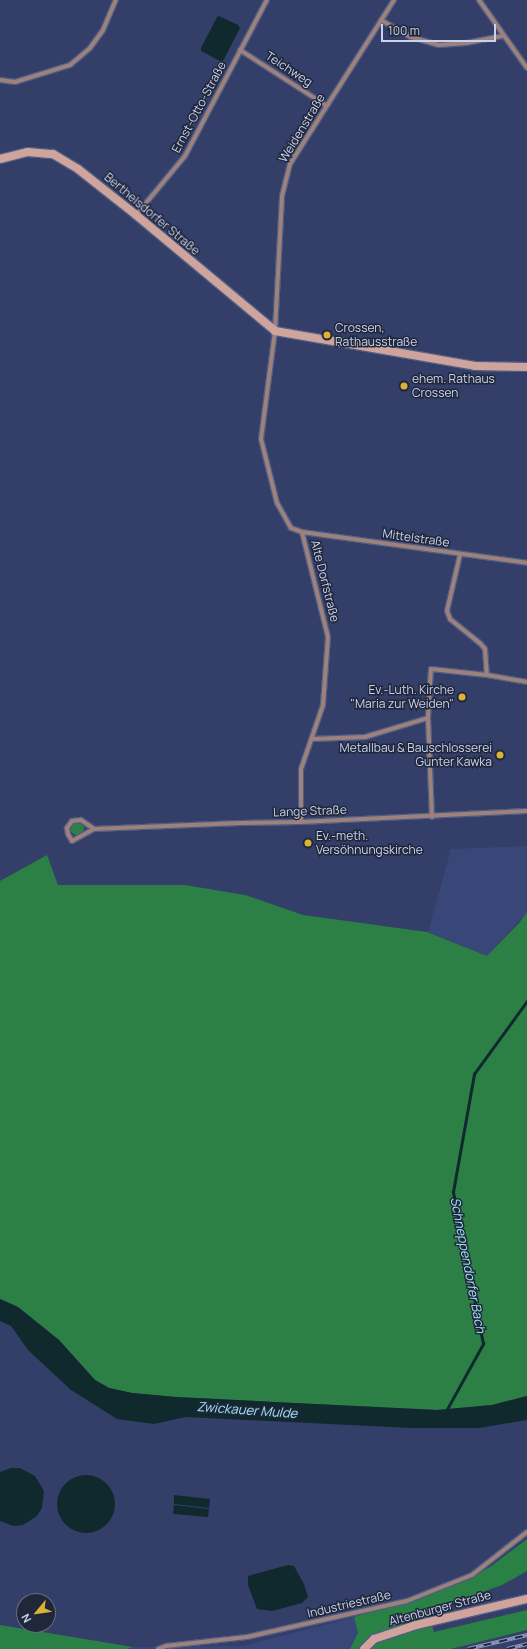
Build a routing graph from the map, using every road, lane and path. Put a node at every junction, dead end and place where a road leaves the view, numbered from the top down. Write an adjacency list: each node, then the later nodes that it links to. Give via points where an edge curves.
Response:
1 (116, 0): 9 (street, via 103,30 90,48 70,66 15,82)
2 (267, 0): 7 (street, Ernst-Otto-Straße)
3 (394, 0): 5 (street, Weidenstraße)
4 (479, 0): 6 (street)
5 (381, 20): 6 (street, via 411,37 439,45); 10 (street, Weidenstraße)
6 (503, 36): 8 (street)
7 (240, 50): 10 (street, Teichweg); 12 (street, Ernst-Otto-Straße, via 185,156)
8 (527, 67)
9 (0, 80)
10 (327, 106): 13 (street, Weidenstraße, via 290,164 282,196)
11 (0, 159): 12 (street, Berthelsdorfer Straße, via 28,152 53,154 78,169)
12 (136, 215): 13 (street, Berthelsdorfer Straße)
13 (275, 331): 14 (street, via 475,366); 15 (street, Alte Dorfstraße, via 261,439 277,503 291,528)
14 (527, 367)
15 (302, 532): 16 (street, Mittelstraße); 21 (street, Alte Dorfstraße, via 328,637 323,705)
16 (460, 555): 17 (street, Mittelstraße); 18 (street, via 447,611 450,619 485,649)
17 (527, 563)
18 (488, 675): 19 (street); 20 (street, via 431,669)
19 (527, 682)
20 (428, 718): 21 (street, via 365,737); 23 (street)
21 (312, 739): 24 (street, Alte Dorfstraße, via 301,769)
22 (527, 811): 23 (street, Lange Straße)
23 (432, 817): 24 (street, Lange Straße)
24 (301, 822): 25 (street, Lange Straße)
25 (94, 829): 25 (street, Lange Straße, via 72,841 67,828 72,820 81,820)
26 (527, 1532): 28 (street, Industriestraße, via 472,1575 407,1601 247,1637)
27 (527, 1599): 29 (street, Altenburger Straße, via 416,1625 374,1639)
28 (158, 1649)
29 (364, 1649)

